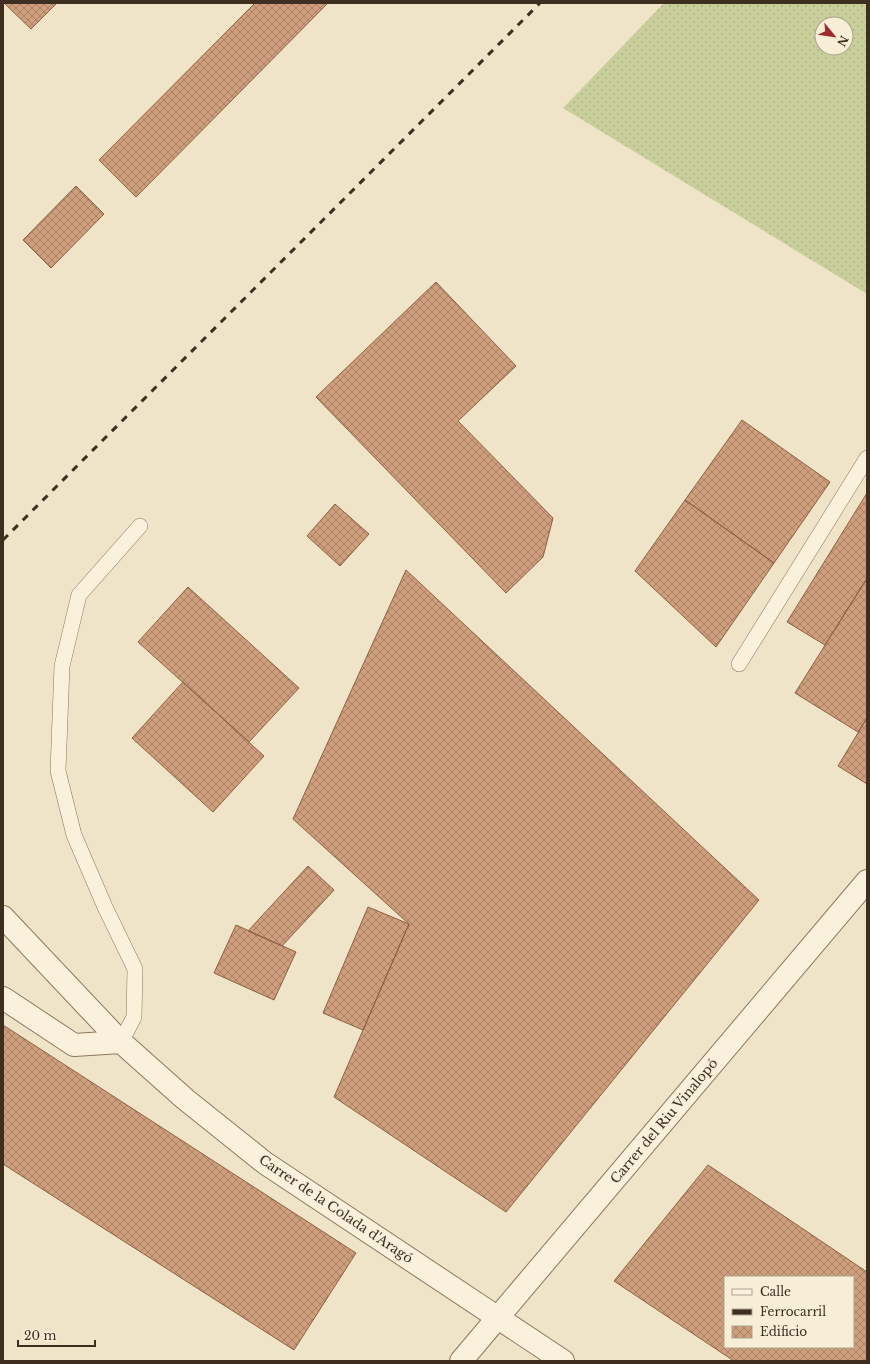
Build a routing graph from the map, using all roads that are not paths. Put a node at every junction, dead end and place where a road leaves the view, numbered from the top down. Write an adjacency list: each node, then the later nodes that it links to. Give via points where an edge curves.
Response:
1 (867, 458): 3 (lane)
2 (140, 526): 7 (lane, via 79,595 62,666 58,771 74,835 135,969 134,1017)
3 (739, 664)
4 (867, 880): 8 (street, Carrer del Riu Vinalopó)
5 (3, 917): 7 (street, Carrer de la Colada d'Aragó)
6 (3, 998): 7 (street, via 74,1045)
7 (121, 1042): 8 (street, Carrer de la Colada d'Aragó, via 185,1099 265,1163)
8 (497, 1318): 9 (street, Carrer del Riu Vinalopó); 10 (street, Carrer de la Colada d'Aragó)
9 (462, 1361)
10 (563, 1361)

